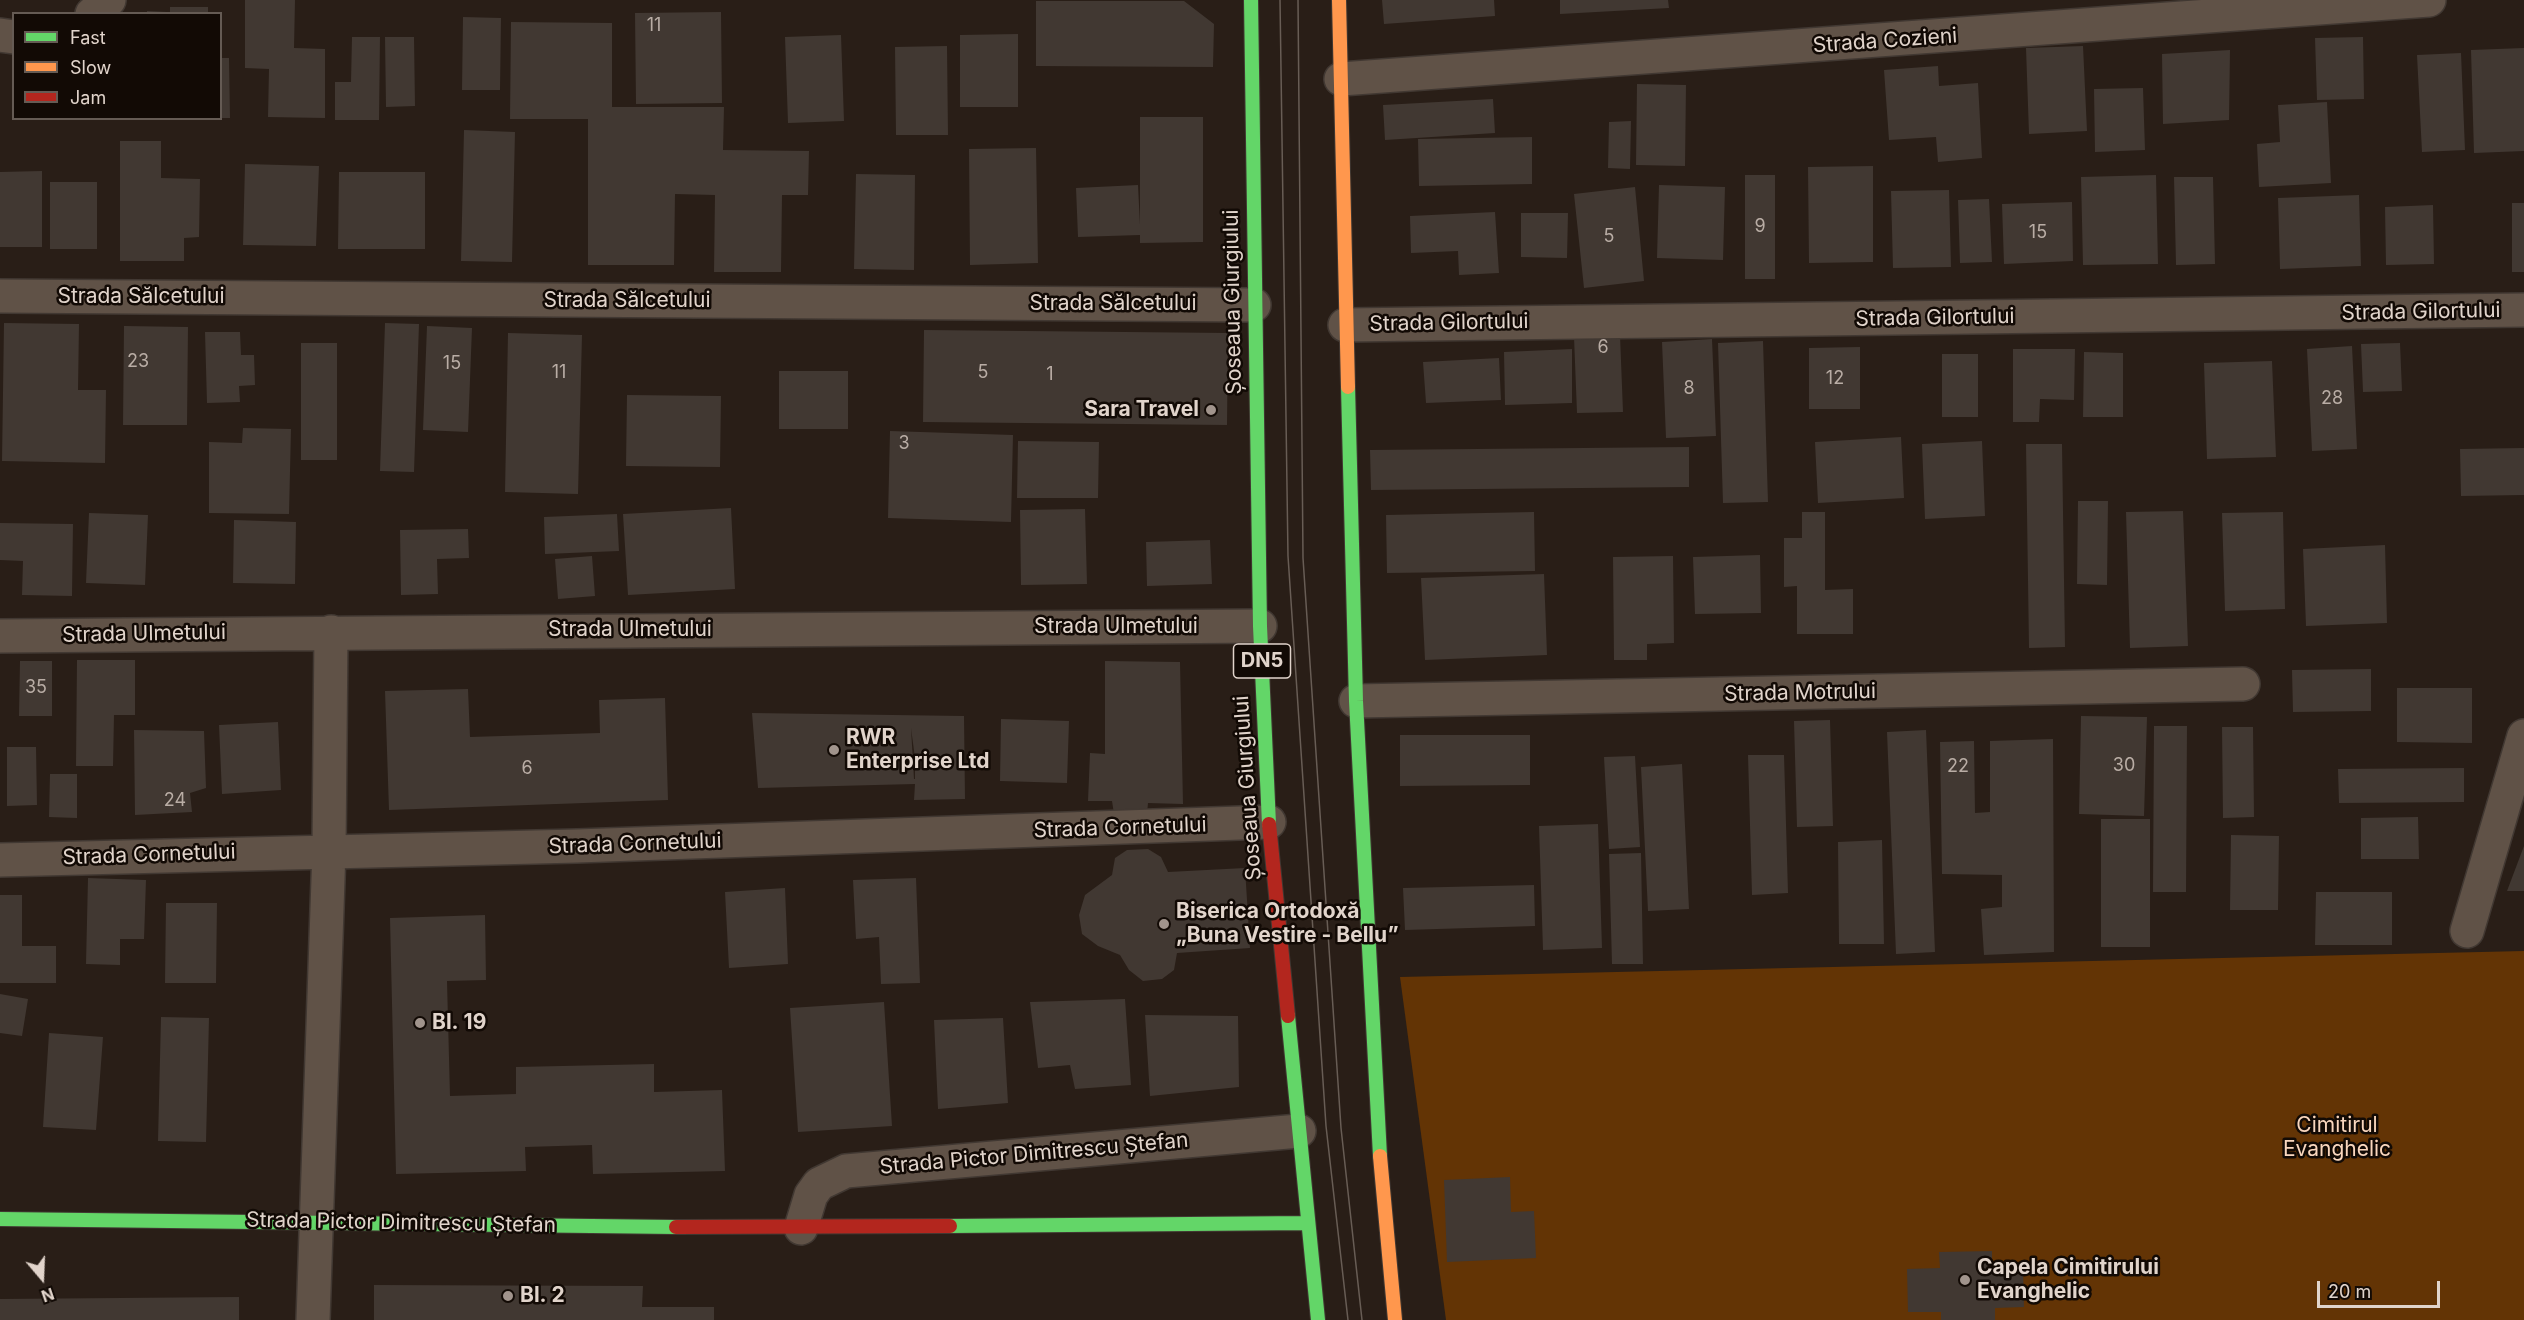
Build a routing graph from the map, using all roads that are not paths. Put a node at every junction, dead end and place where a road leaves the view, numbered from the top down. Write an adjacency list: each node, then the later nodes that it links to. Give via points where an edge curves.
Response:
1 (109, 0): 5 (street)
2 (1251, 0): 8 (main road, Șoseaua Giurgiului / DN5)
3 (1339, 0): 6 (main road)
4 (2429, 0): 6 (street, Strada Cozieni)
5 (94, 12)
6 (1341, 80): 10 (main road)
7 (0, 296): 8 (street, Strada Sălcetului)
8 (1254, 305): 11 (main road, Șoseaua Giurgiului / DN5)
9 (2524, 310): 10 (street, Strada Gilortului)
10 (1345, 325): 15 (main road)
11 (1260, 626): 12 (street, Strada Ulmetului); 17 (main road, Șoseaua Giurgiului / DN5)
12 (331, 632): 13 (street, Strada Ulmetului); 18 (street)
13 (0, 636)
14 (2243, 684): 15 (street, Strada Motrului)
15 (1356, 701): 28 (main road, via 1376,1111)
16 (2524, 736): 20 (street)
17 (1269, 822): 18 (street, Strada Cornetului, via 588,846); 21 (main road, Șoseaua Giurgiului / DN5)
18 (329, 850): 19 (street, Strada Cornetului); 23 (street)
19 (0, 860)
20 (2467, 931)
21 (1299, 1131): 24 (main road, Șoseaua Giurgiului / DN5); 25 (street, Strada Pictor Dimitrescu Ștefan, via 846,1171 819,1184 811,1195)
22 (0, 1219): 23 (main road, Strada Pictor Dimitrescu Ștefan)
23 (318, 1221): 25 (main road, Strada Pictor Dimitrescu Ștefan); 26 (street)
24 (1308, 1223): 25 (main road, Strada Pictor Dimitrescu Ștefan); 27 (main road, Șoseaua Giurgiului / DN5)
25 (801, 1228)
26 (313, 1320)
27 (1318, 1320)
28 (1395, 1320)

